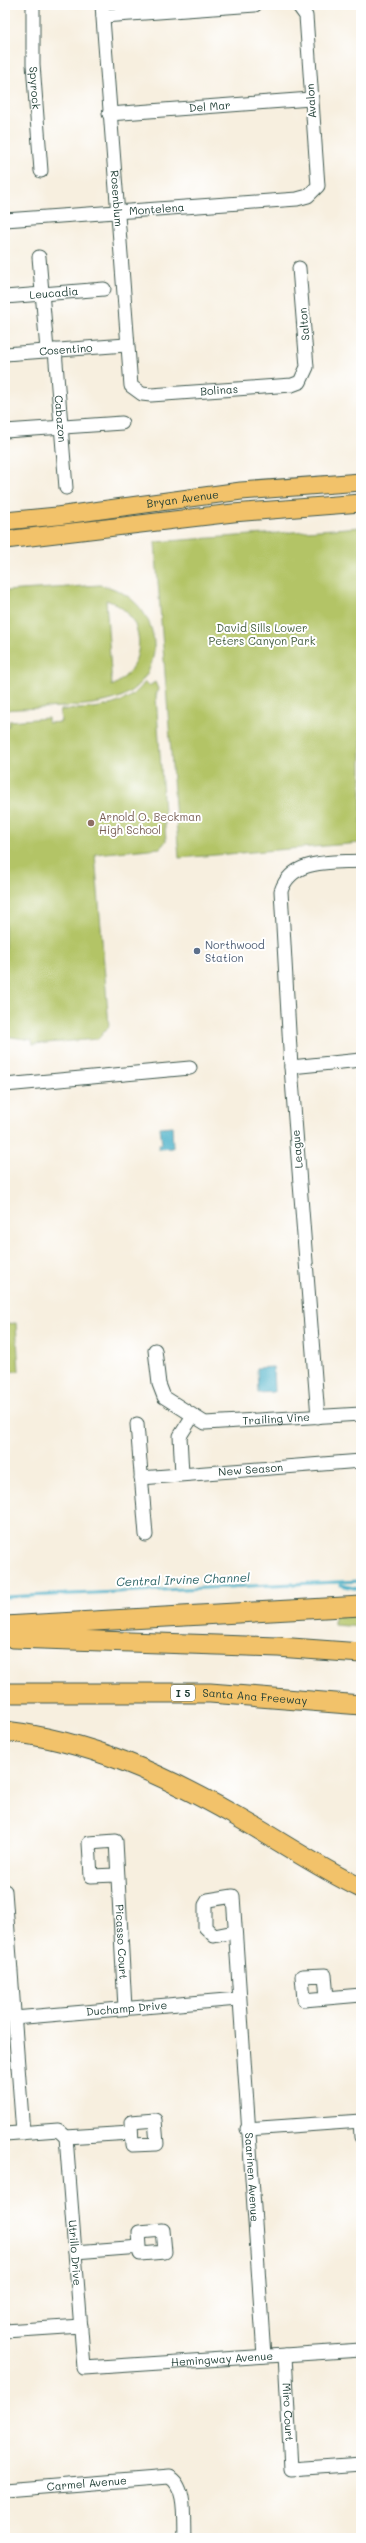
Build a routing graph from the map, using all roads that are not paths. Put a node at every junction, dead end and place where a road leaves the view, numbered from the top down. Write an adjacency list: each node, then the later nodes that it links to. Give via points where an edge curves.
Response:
1 (33, 5): 7 (street, Spyrock)
2 (255, 5): 4 (street)
3 (298, 5): 5 (street, Avalon, via 306,16)
4 (103, 11): 6 (street, Rosenblum)
5 (311, 99): 6 (street, Del Mar); 8 (street, Avalon, via 318,186)
6 (110, 114): 9 (street, Rosenblum)
7 (41, 171)
8 (308, 196): 9 (street, Montelena, via 297,199)
9 (117, 211): 10 (street, Montelena); 16 (street, Rosenblum)
10 (5, 220)
11 (39, 257): 14 (street, Cabazon)
12 (299, 268): 19 (street, Salton, via 307,368)
13 (104, 289): 14 (street, Leucadia)
14 (42, 294): 15 (street, Leucadia); 17 (street, Cabazon)
15 (5, 297)
16 (126, 345): 17 (street, Cosentino); 20 (street, Rosenblum, via 129,378)
17 (51, 350): 18 (street, Cosentino); 22 (street, Cabazon)
18 (5, 354)
19 (303, 380): 20 (street, Bolinas, via 292,385 184,393 151,395)
20 (134, 391)
21 (122, 423): 22 (street)
22 (62, 427): 23 (street); 25 (street, Cabazon)
23 (5, 431)
24 (361, 482): 27 (main road, Bryan Avenue, via 241,491)
25 (66, 488)
26 (361, 503): 28 (main road, Bryan Avenue, via 241,512)
27 (5, 521)
28 (5, 540)
29 (361, 861): 31 (street, League, via 314,864 296,870 284,880 280,891)
30 (361, 1060): 31 (street)
31 (290, 1067): 37 (street, League)
32 (190, 1068): 33 (street)
33 (5, 1085)
34 (155, 1350): 36 (street, Trailing Vine, via 159,1384 164,1398)
35 (361, 1414): 37 (street, Trailing Vine)
36 (192, 1417): 37 (street, Trailing Vine, via 205,1423); 40 (street, via 180,1436)
37 (318, 1417)
38 (137, 1424): 41 (street)
39 (361, 1461): 40 (street, New Season)
40 (182, 1474): 41 (street, New Season)
41 (141, 1478): 42 (street)
42 (146, 1535)
43 (361, 1606): 44 (highway)
44 (5, 1626)
45 (5, 1638): 47 (highway)
46 (361, 1646): 47 (highway)
47 (278, 1647): 48 (highway)
48 (361, 1654)
49 (5, 1693): 50 (highway, Santa Ana Freeway / I 5, via 210,1693)
50 (361, 1706)
51 (5, 1731): 53 (highway, via 66,1741 144,1768)
52 (116, 1875): 60 (street, Picasso Court)
53 (361, 1888)
54 (5, 1891): 55 (street)
55 (6, 1907): 61 (street)
56 (234, 1932): 59 (street, Saarinen Avenue)
57 (361, 1995): 58 (street)
58 (327, 1998)
59 (238, 1999): 60 (street, Duchamp Drive); 63 (street, Saarinen Avenue)
60 (125, 2008): 61 (street, Duchamp Drive)
61 (14, 2018): 64 (street)
62 (360, 2121): 63 (street); 68 (street)
63 (247, 2129): 75 (street, Saarinen Avenue)
64 (23, 2133): 66 (street); 67 (street, via 58,2130)
65 (131, 2133): 67 (street)
66 (5, 2134)
67 (66, 2137): 70 (street, Utrillo Drive)
68 (361, 2137)
69 (140, 2247): 70 (street)
70 (75, 2252): 71 (street, Utrillo Drive)
71 (81, 2326): 72 (street); 76 (street, Utrillo Drive)
72 (5, 2331)
73 (361, 2350): 74 (street, Hemingway Avenue)
74 (285, 2355): 75 (street, Hemingway Avenue); 77 (street, Miro Court, via 291,2469)
75 (264, 2356): 76 (street, Hemingway Avenue)
76 (84, 2368)
77 (361, 2464)
78 (5, 2490): 79 (street, Carmel Avenue, via 169,2477 176,2480 180,2488)
79 (184, 2538)

